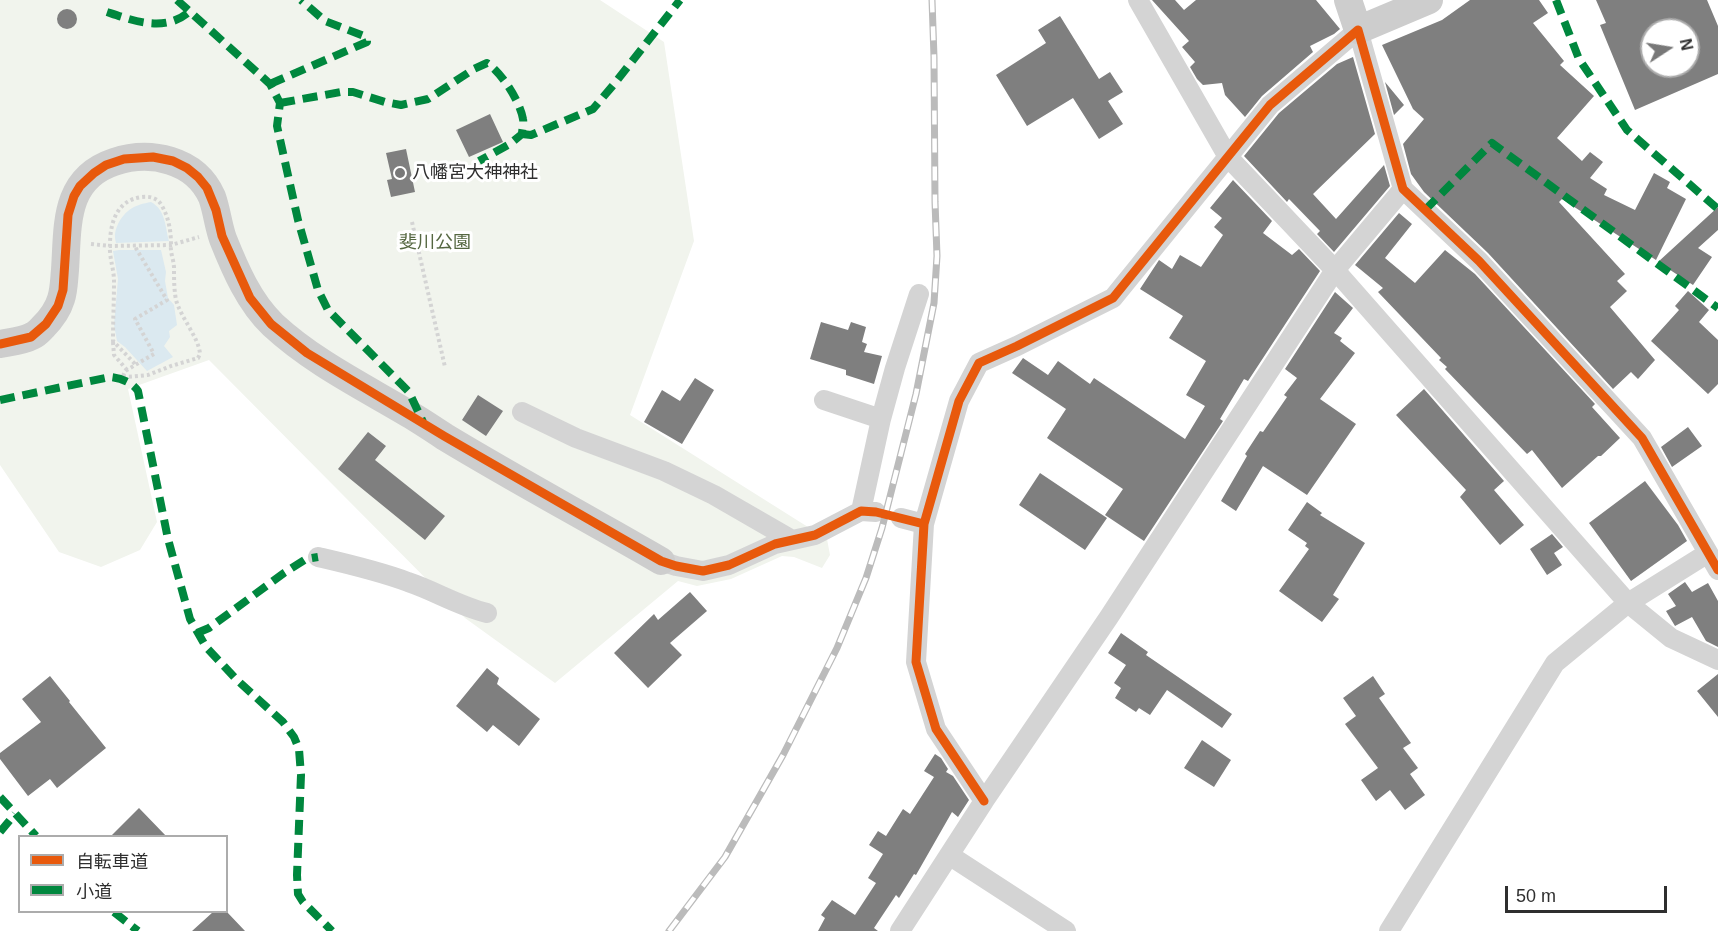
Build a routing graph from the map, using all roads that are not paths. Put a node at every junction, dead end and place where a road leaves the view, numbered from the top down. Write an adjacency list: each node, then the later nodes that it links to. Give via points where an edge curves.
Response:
1 (1138, 0): 5 (street)
2 (1348, 0): 4 (street)
3 (1428, 0): 4 (street)
4 (1358, 30): 5 (street, via 1270,105); 6 (street)
5 (1228, 157): 7 (street); 14 (street, via 1113,298 979,363 959,401)
6 (1403, 189): 7 (street); 16 (street, via 1479,261 1642,438)
7 (1335, 270): 20 (street); 23 (street)
8 (919, 294): 12 (street)
9 (0, 344): 18 (street, via 31,337 58,306 63,290 68,215 80,186 94,172 124,159 153,157 173,161 187,168 207,188 222,236 250,298 271,324 307,353)
10 (824, 400): 12 (street)
11 (522, 412): 15 (street, via 576,438 664,471)
12 (881, 419): 15 (street, via 869,511 815,535)
13 (901, 518): 14 (street)
14 (924, 524): 23 (street, via 916,662 936,729)
15 (792, 540): 18 (street, via 703,571)
16 (1708, 553): 19 (street); 20 (street)
17 (318, 556): 21 (street, via 410,582)
18 (661, 561)
19 (1718, 570)
20 (1628, 603): 22 (street, via 1671,638); 27 (street, via 1555,663)
21 (487, 613)
22 (1718, 660)
23 (984, 801): 24 (street)
24 (949, 855): 25 (street); 26 (street)
25 (900, 931)
26 (1066, 931)
27 (1389, 931)

